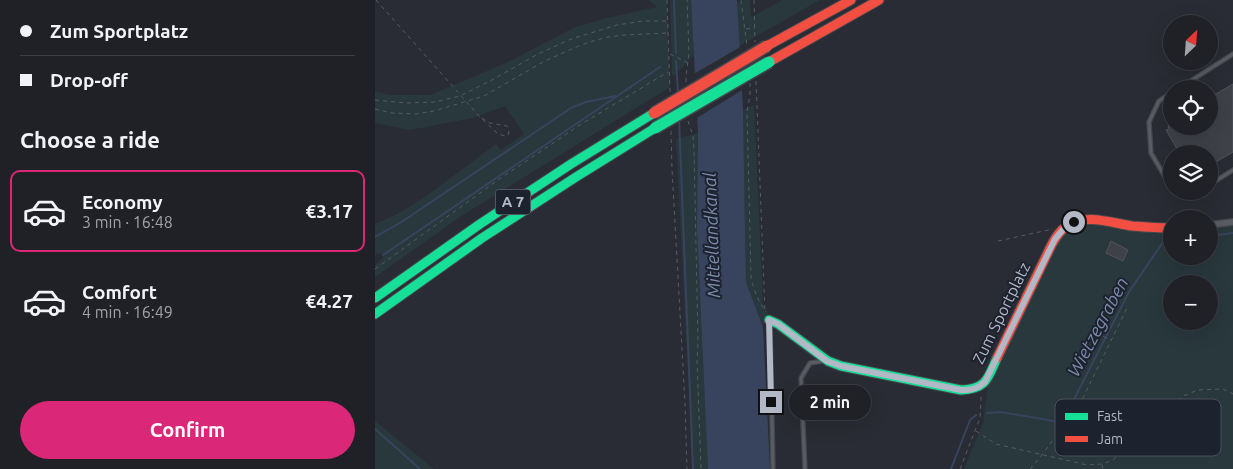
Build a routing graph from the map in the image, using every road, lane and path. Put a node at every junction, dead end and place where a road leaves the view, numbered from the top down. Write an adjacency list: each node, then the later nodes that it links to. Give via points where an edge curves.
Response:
1 (376, 0): 22 (path)
2 (667, 0): 8 (path)
3 (687, 0): 16 (path)
4 (741, 0): 10 (path)
5 (754, 0): 9 (path)
6 (851, 0): 12 (main road, A 7)
7 (879, 0): 42 (main road, A 7, bridge, via 576,177 482,238)
8 (668, 21): 11 (path); 22 (path, via 617,25 571,39)
9 (755, 28): 10 (path); 12 (path)
10 (745, 29): 13 (path)
11 (668, 33): 14 (path); 26 (path, via 625,35 589,42)
12 (761, 46): 40 (main road, A 7, bridge, via 571,164)
13 (747, 47)
14 (669, 54): 16 (path); 17 (path)
15 (1233, 54): 19 (lane)
16 (688, 63): 18 (path)
17 (669, 71): 23 (path); 39 (path, via 498,180)
18 (686, 76)
19 (1192, 80)
20 (750, 84): 21 (path, via 747,112 751,278 765,312)
21 (756, 90)
22 (460, 96): 25 (path, via 435,102); 26 (path)
23 (670, 96)
24 (1163, 98): 32 (lane, via 1149,122 1151,152)
25 (375, 100)
26 (466, 102): 27 (path, via 416,114); 28 (path)
27 (375, 109)
28 (480, 117): 28 (path, via 498,134 508,135 507,127)
29 (689, 124): 57 (path, via 694,149)
30 (671, 132): 56 (path)
31 (1233, 170): 33 (lane)
32 (1163, 173)
33 (1218, 179)
34 (1233, 222): 35 (street)
35 (1218, 224)
36 (1066, 226): 37 (main road, via 1093,219); 38 (path); 47 (main road, Zum Sportplatz, via 1055,239)
37 (1163, 228)
38 (998, 241)
39 (375, 269)
40 (375, 298)
41 (1127, 308): 45 (path)
42 (375, 314)
43 (769, 320): 46 (main road, Zum Sportplatz); 58 (lane)
44 (1096, 333): 45 (path)
45 (1111, 341): 49 (path)
46 (827, 361): 47 (main road, Zum Sportplatz, via 961,390 979,388); 59 (lane, via 810,363 801,378)
47 (985, 382): 51 (path)
48 (1233, 394): 50 (path, via 1223,390 1198,390)
49 (1082, 399)
50 (1180, 399)
51 (976, 431): 53 (path, via 996,444); 60 (path)
52 (1055, 437): 53 (path)
53 (1043, 454): 55 (path, via 1087,465); 61 (path)
54 (1117, 456): 55 (path)
55 (1102, 464): 62 (path)
56 (687, 469)
57 (701, 469)
58 (773, 469)
59 (805, 469)
60 (960, 469)
61 (1030, 469)
62 (1103, 469)

